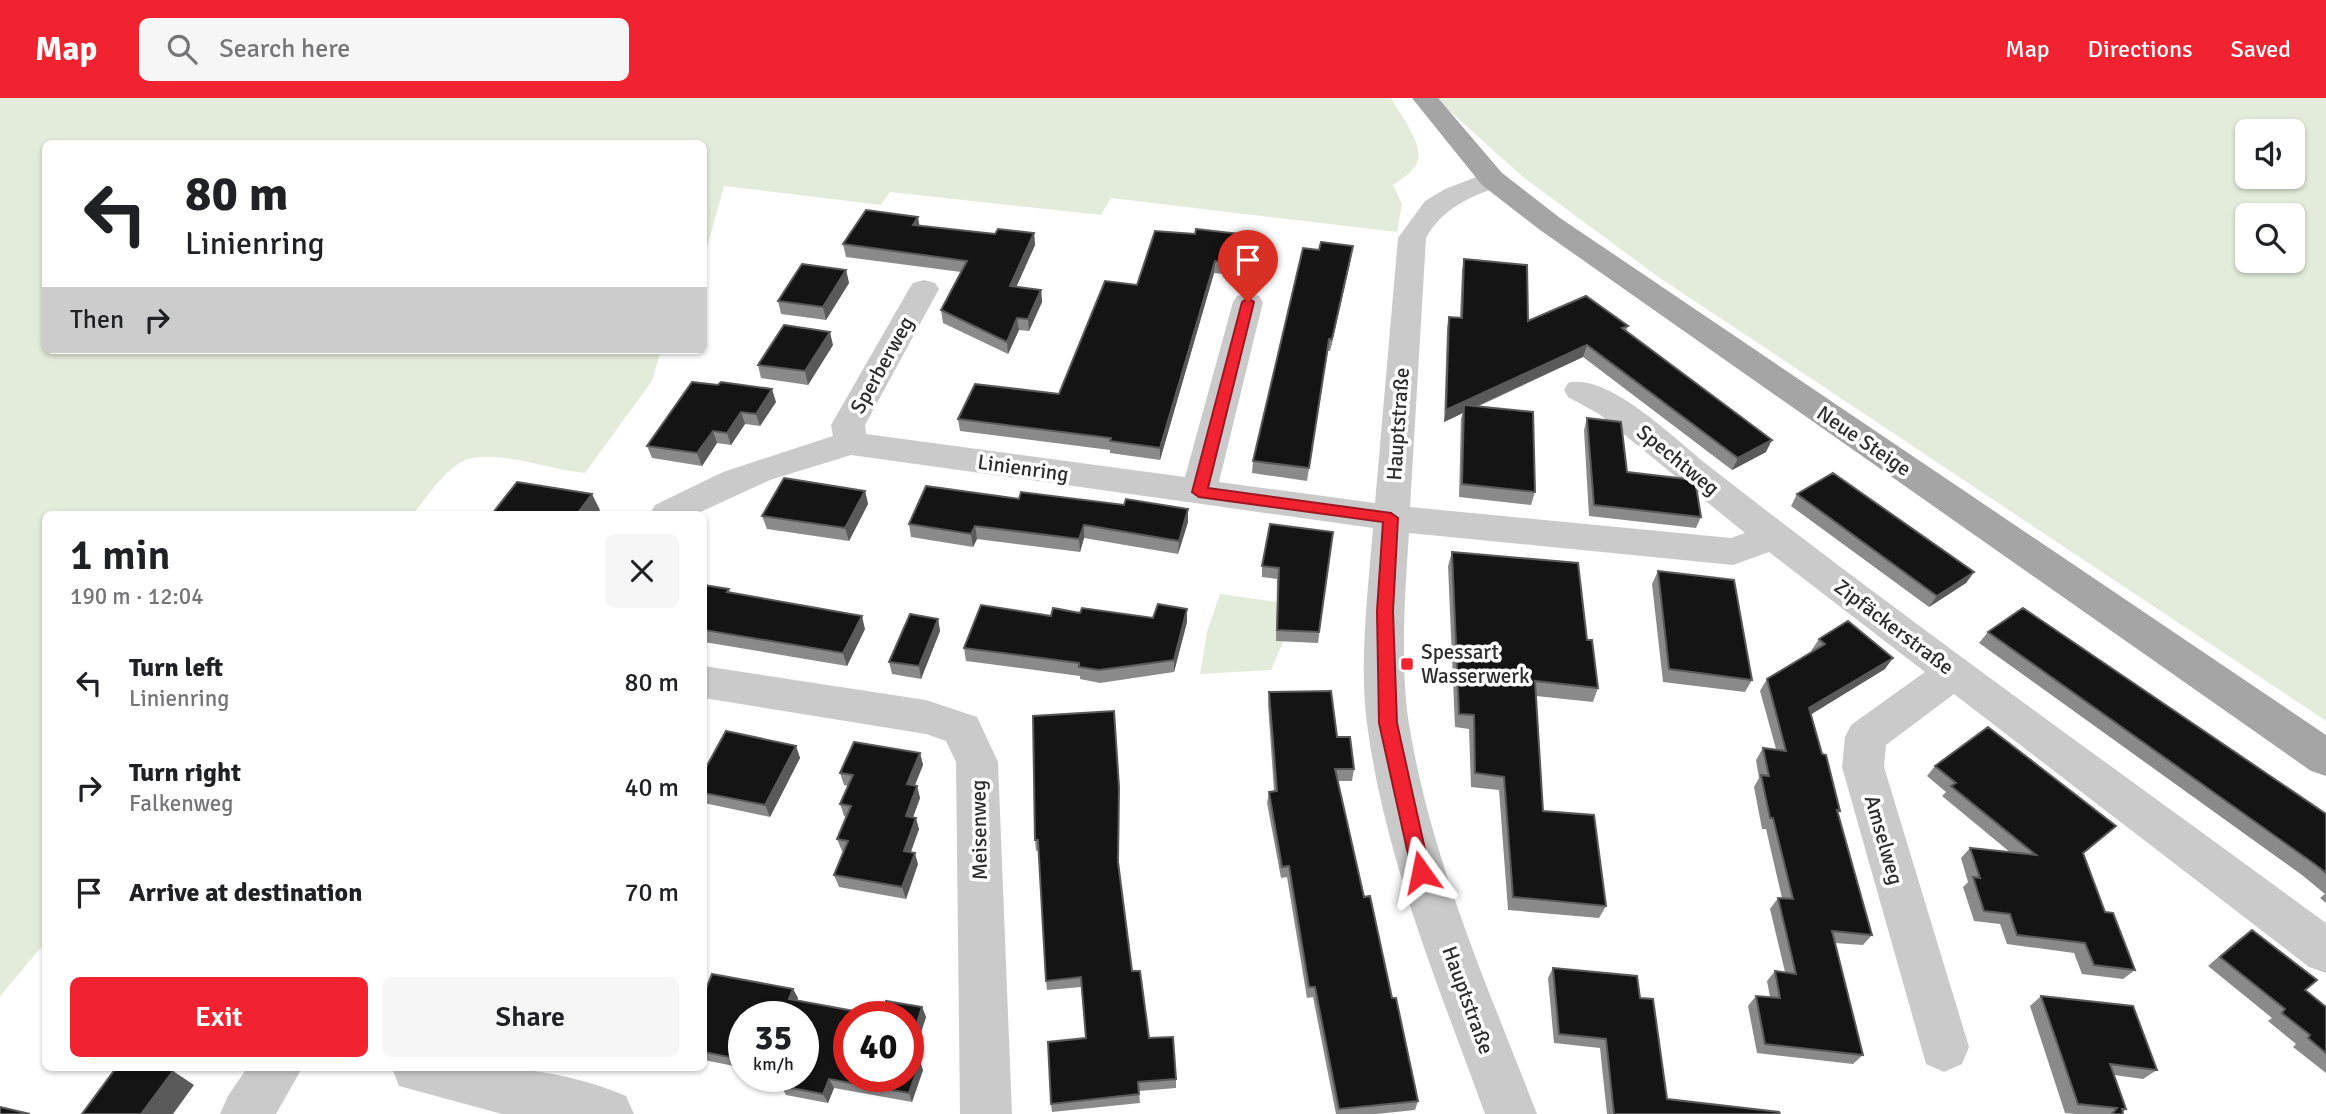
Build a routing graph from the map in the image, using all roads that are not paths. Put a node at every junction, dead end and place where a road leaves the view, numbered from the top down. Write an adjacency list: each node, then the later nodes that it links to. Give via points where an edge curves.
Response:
1 (1425, 98): 2 (main road, Neue Steige)
2 (1492, 179): 9 (street, Hauptstraße, via 1448,198 1423,215 1412,238); 13 (main road, Neue Steige, via 1635,284)
3 (924, 289): 6 (street, Sperberweg, via 848,425)
4 (1248, 302): 7 (street)
5 (1580, 390): 10 (street, Spechtweg, via 1611,406)
6 (851, 443): 7 (street, Linienring); 8 (street, Linienring, via 724,483)
7 (1199, 492): 9 (street, Linienring)
8 (673, 511)
9 (1391, 518): 10 (street, via 1733,552); 21 (street, Hauptstraße, via 1385,611 1388,723 1421,872)
10 (1773, 536): 11 (street, Zipfäckerstraße)
11 (1954, 672): 14 (street, Zipfäckerstraße); 15 (street, Amselweg, via 1866,737 1863,767)
12 (707, 682): 20 (street, Meisenweg, via 926,717 962,729 978,762)
13 (2326, 758)
14 (2326, 951)
15 (1944, 1047)
16 (276, 1071): 18 (street)
17 (429, 1071): 19 (street)
18 (246, 1114)
19 (608, 1114)
20 (986, 1114)
21 (1511, 1114)

